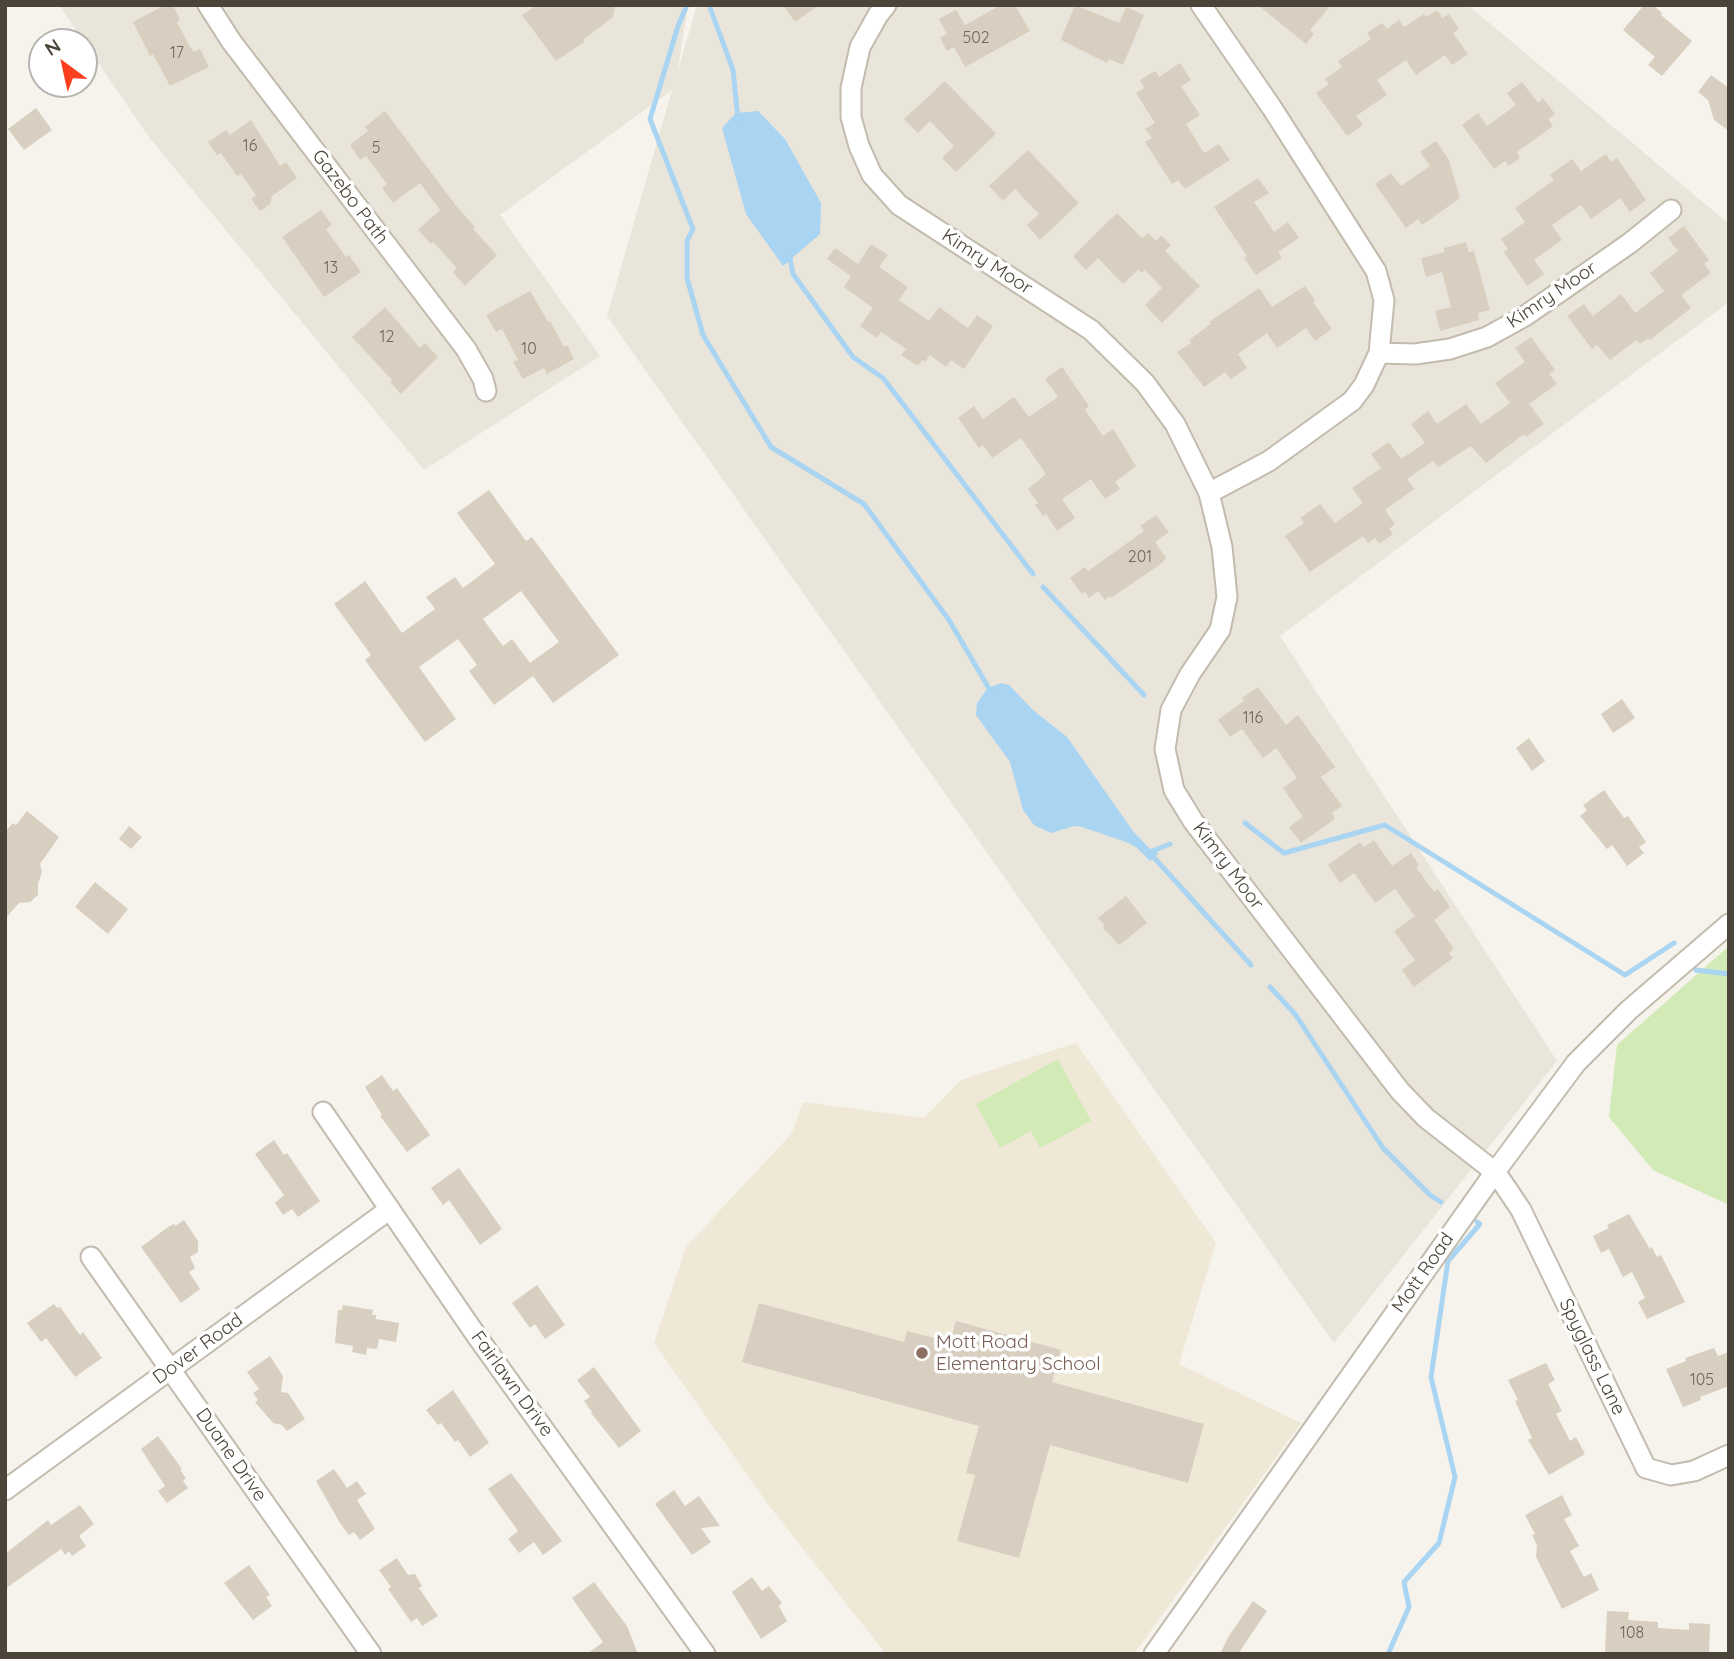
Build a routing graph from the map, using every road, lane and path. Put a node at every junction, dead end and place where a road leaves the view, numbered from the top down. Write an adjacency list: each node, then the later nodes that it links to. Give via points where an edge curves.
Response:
1 (208, 5): 6 (street, Gazebo Path, via 230,41 467,349)
2 (886, 5): 7 (street, Kimry Moor, via 860,47 851,88 851,117 873,175 900,205 1091,330 1144,383 1175,424)
3 (1201, 5): 5 (street, via 1376,271 1384,300)
4 (1671, 210): 5 (street, Kimry Moor, via 1525,316 1487,337 1450,349)
5 (1379, 353): 7 (street, via 1352,401 1269,461)
6 (486, 391)
7 (1209, 494): 10 (street, Kimry Moor, via 1222,547 1227,597 1220,630 1171,710 1165,749 1174,790 1400,1091)
8 (1729, 924): 10 (street, Mott Road, via 1629,1010 1576,1063)
9 (323, 1112): 11 (street, Fairlawn Drive)
10 (1494, 1172): 14 (street, Spyglass Lane, via 1521,1210 1646,1468 1671,1475 1694,1471); 18 (street, Mott Road)
11 (390, 1209): 13 (street, Dover Road); 17 (street, Fairlawn Drive)
12 (91, 1256): 13 (street, Duane Drive)
13 (170, 1369): 15 (street, Dover Road); 16 (street, Duane Drive)
14 (1729, 1455)
15 (5, 1490)
16 (371, 1654)
17 (705, 1654)
18 (1154, 1654)

